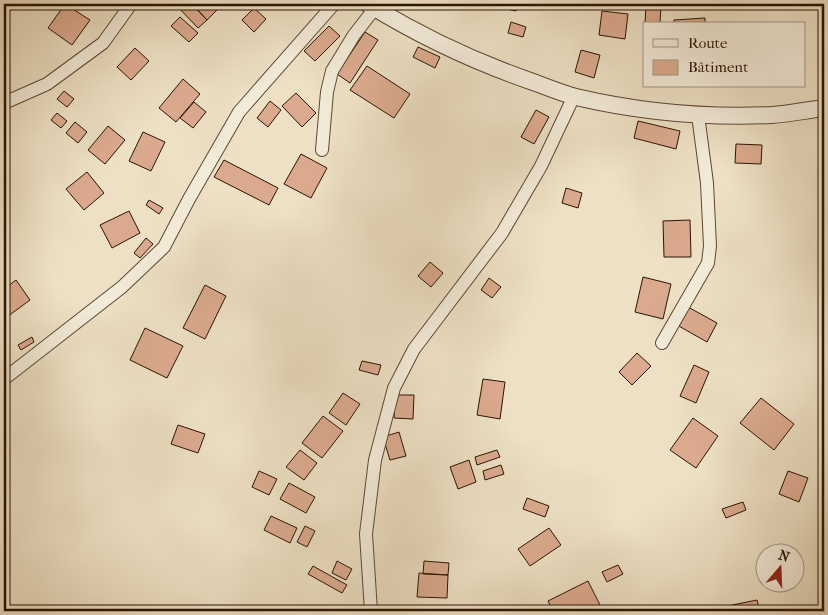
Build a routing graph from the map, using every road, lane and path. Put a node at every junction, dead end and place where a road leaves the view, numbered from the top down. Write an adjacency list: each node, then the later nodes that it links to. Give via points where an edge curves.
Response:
1 (132, 4): 5 (street, via 103,43 47,84)
2 (334, 4): 10 (street, via 239,112 164,247 122,287)
3 (372, 6): 4 (street, via 470,58); 8 (street, via 332,71)
4 (574, 96): 7 (street, via 642,110); 11 (street, via 541,166 502,233 414,348 394,388 375,460 366,534)
5 (4, 103)
6 (824, 108): 7 (street, via 773,115)
7 (698, 115): 9 (street, via 707,182 708,263)
8 (322, 150)
9 (662, 343)
10 (4, 379)
11 (371, 611)

